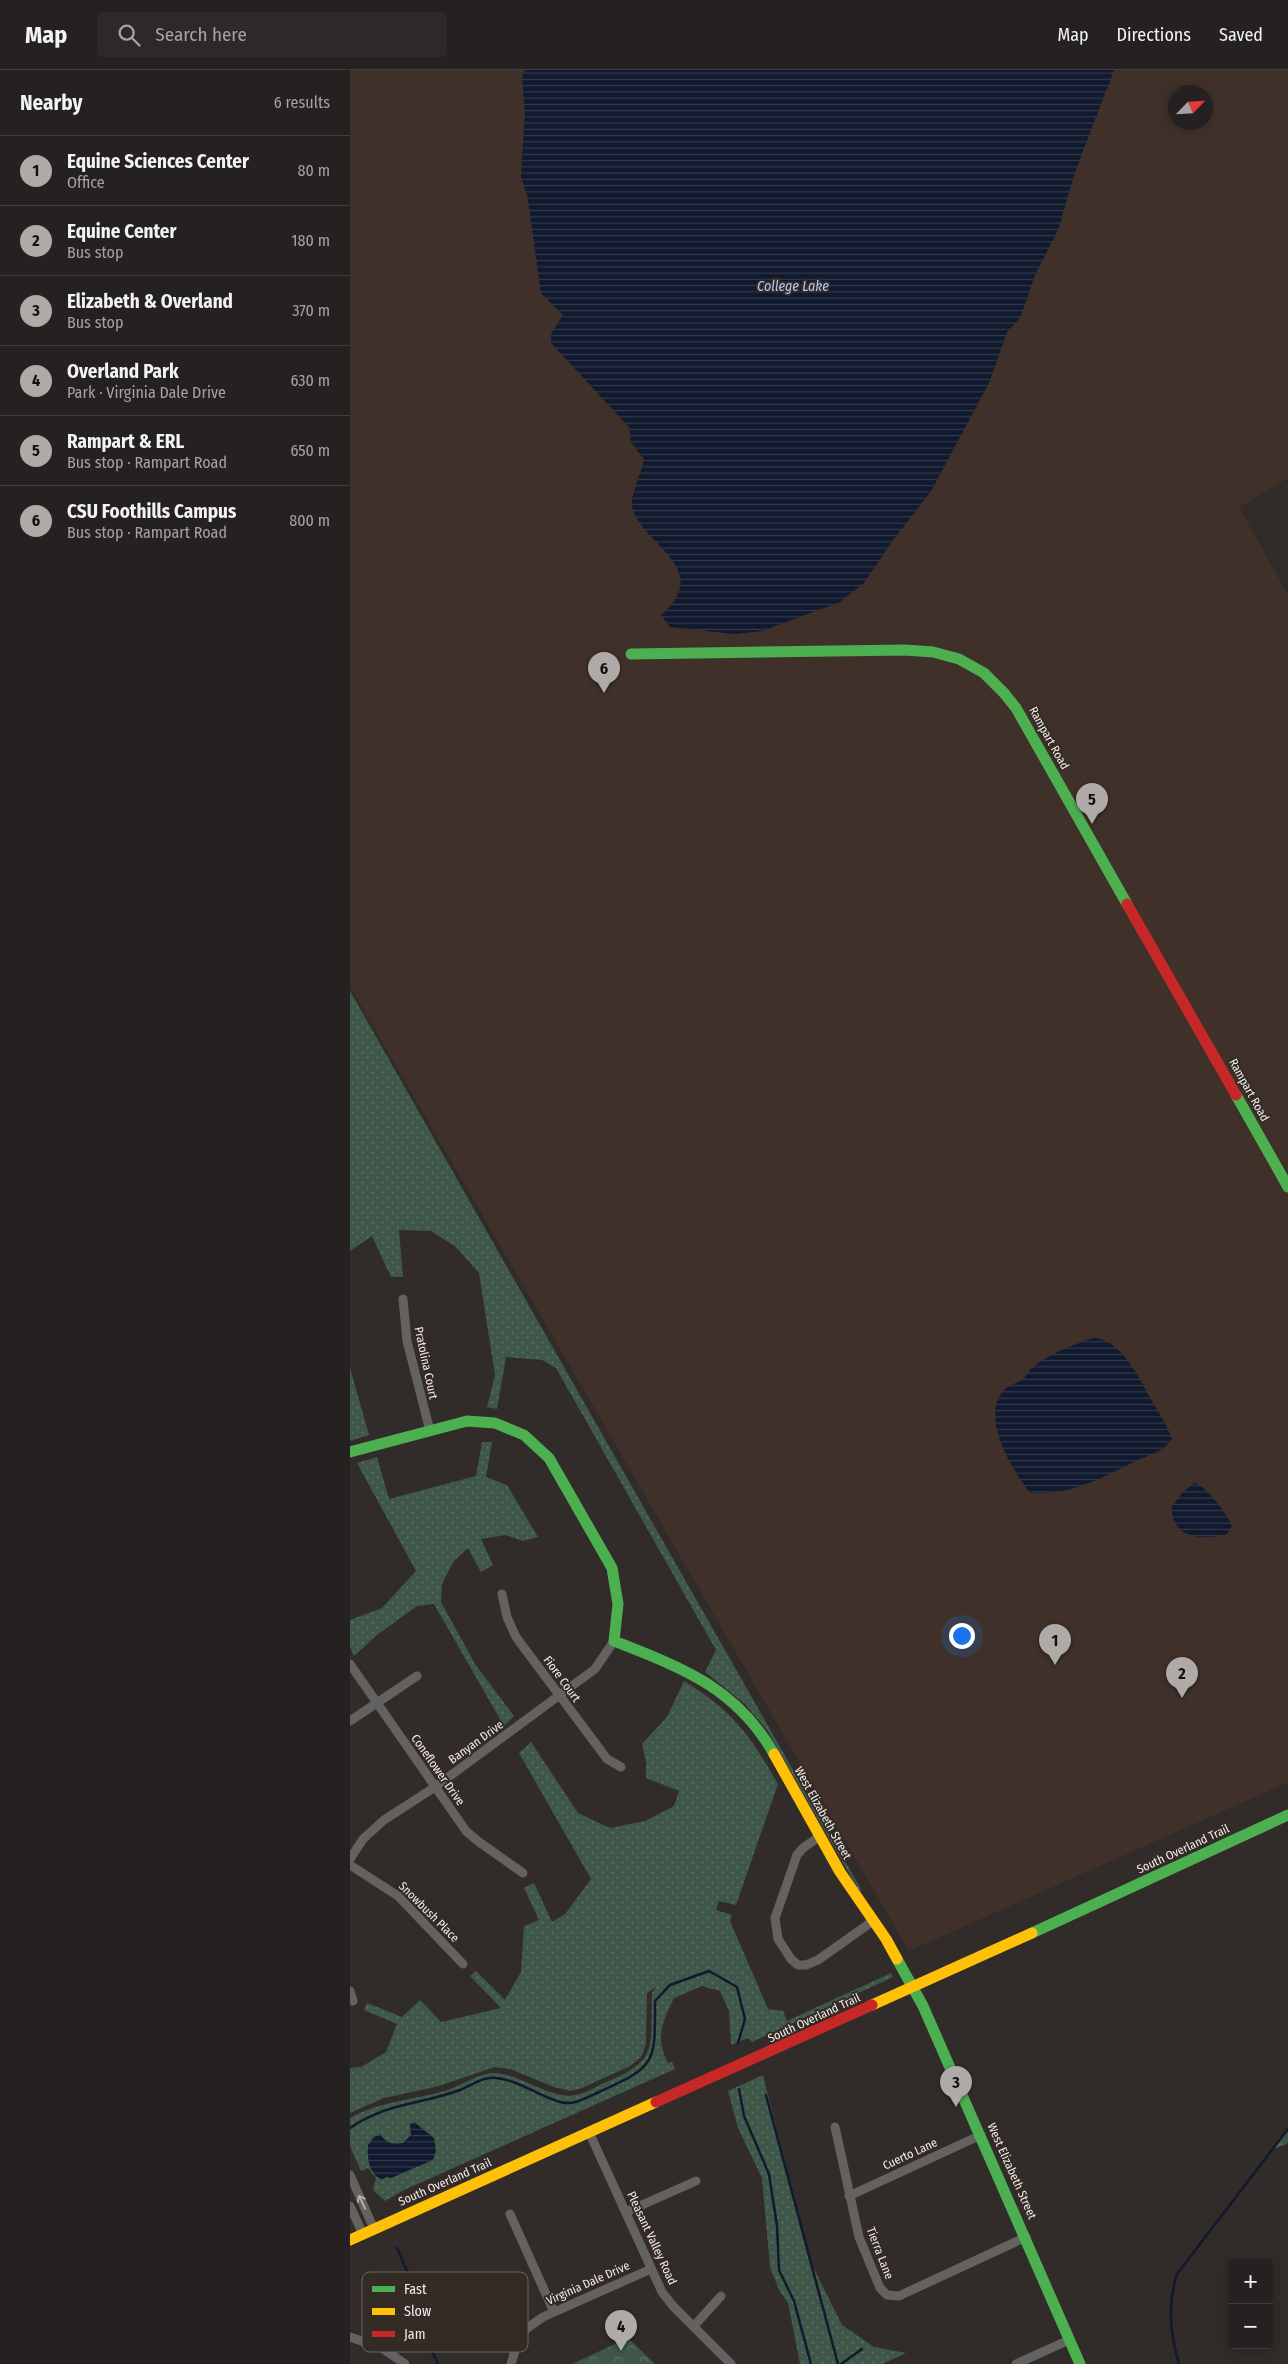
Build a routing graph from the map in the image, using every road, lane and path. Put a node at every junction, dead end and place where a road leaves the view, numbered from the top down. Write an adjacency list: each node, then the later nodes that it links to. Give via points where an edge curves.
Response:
1 (630, 654): 2 (street, Rampart Road, via 914,650 958,659 988,676 1016,708)
2 (1288, 1187)
3 (403, 1299): 4 (street, Pratolina Court, via 407,1341)
4 (430, 1431): 5 (street); 7 (street, via 467,1421 495,1423 524,1435 549,1458 612,1568 620,1609)
5 (350, 1452)
6 (502, 1594): 10 (street, Fiore Court, via 516,1637)
7 (614, 1641): 10 (street, Banyan Drive, via 595,1669); 16 (street, West Elizabeth Street, via 686,1670 732,1701 768,1744)
8 (350, 1664): 11 (street, Coneflower Drive)
9 (417, 1676): 11 (street)
10 (559, 1697): 13 (street, Fiore Court, via 607,1759); 14 (street, Banyan Drive)
11 (377, 1704): 12 (street); 14 (street, Coneflower Drive)
12 (350, 1721)
13 (621, 1767)
14 (435, 1787): 17 (street, Banyan Drive, via 384,1820 363,1839); 19 (street, Coneflower Drive, via 466,1831)
15 (1288, 1815): 22 (street, South Overland Trail)
16 (820, 1836): 20 (street, West Elizabeth Street, via 847,1885); 20 (street, via 797,1855 775,1918 778,1939 791,1960 798,1965 818,1960)
17 (350, 1859)
18 (350, 1865): 21 (street, Snowbush Place, via 398,1896)
19 (523, 1873)
20 (873, 1921): 22 (street, West Elizabeth Street)
21 (463, 1964)
22 (914, 1987): 26 (street, South Overland Trail); 27 (street, West Elizabeth Street)
23 (350, 1991): 24 (street)
24 (353, 2001)
25 (835, 2127): 30 (street, Tierra Lane)
26 (589, 2132): 32 (street, Pleasant Valley Road); 34 (street, South Overland Trail)
27 (981, 2135): 30 (street, Cuerto Lane); 36 (street, West Elizabeth Street)
28 (350, 2176): 34 (street, one-way to 28)
29 (696, 2181): 32 (street)
30 (849, 2196): 36 (street, Tierra Lane, via 859,2236 880,2288 894,2297)
31 (350, 2206): 35 (street)
32 (626, 2212): 38 (street, Pleasant Valley Road)
33 (510, 2214): 40 (street)
34 (374, 2229): 35 (street, South Overland Trail)
35 (363, 2234): 37 (street, South Overland Trail)
36 (1026, 2237): 44 (street, West Elizabeth Street)
37 (350, 2240)
38 (651, 2269): 40 (street, Virginia Dale Drive); 41 (street, Pleasant Valley Road, via 662,2292)
39 (721, 2296): 41 (street)
40 (554, 2312): 42 (street, Virginia Dale Drive)
41 (694, 2326): 50 (street, Pleasant Valley Road)
42 (528, 2328)
43 (350, 2337): 45 (street)
44 (1069, 2340): 51 (street); 52 (street, West Elizabeth Street)
45 (362, 2341)
46 (388, 2352): 48 (street)
47 (515, 2352): 49 (street, Virginia Dale Drive)
48 (405, 2364)
49 (511, 2364)
50 (731, 2364)
51 (1016, 2364)
52 (1080, 2364)

